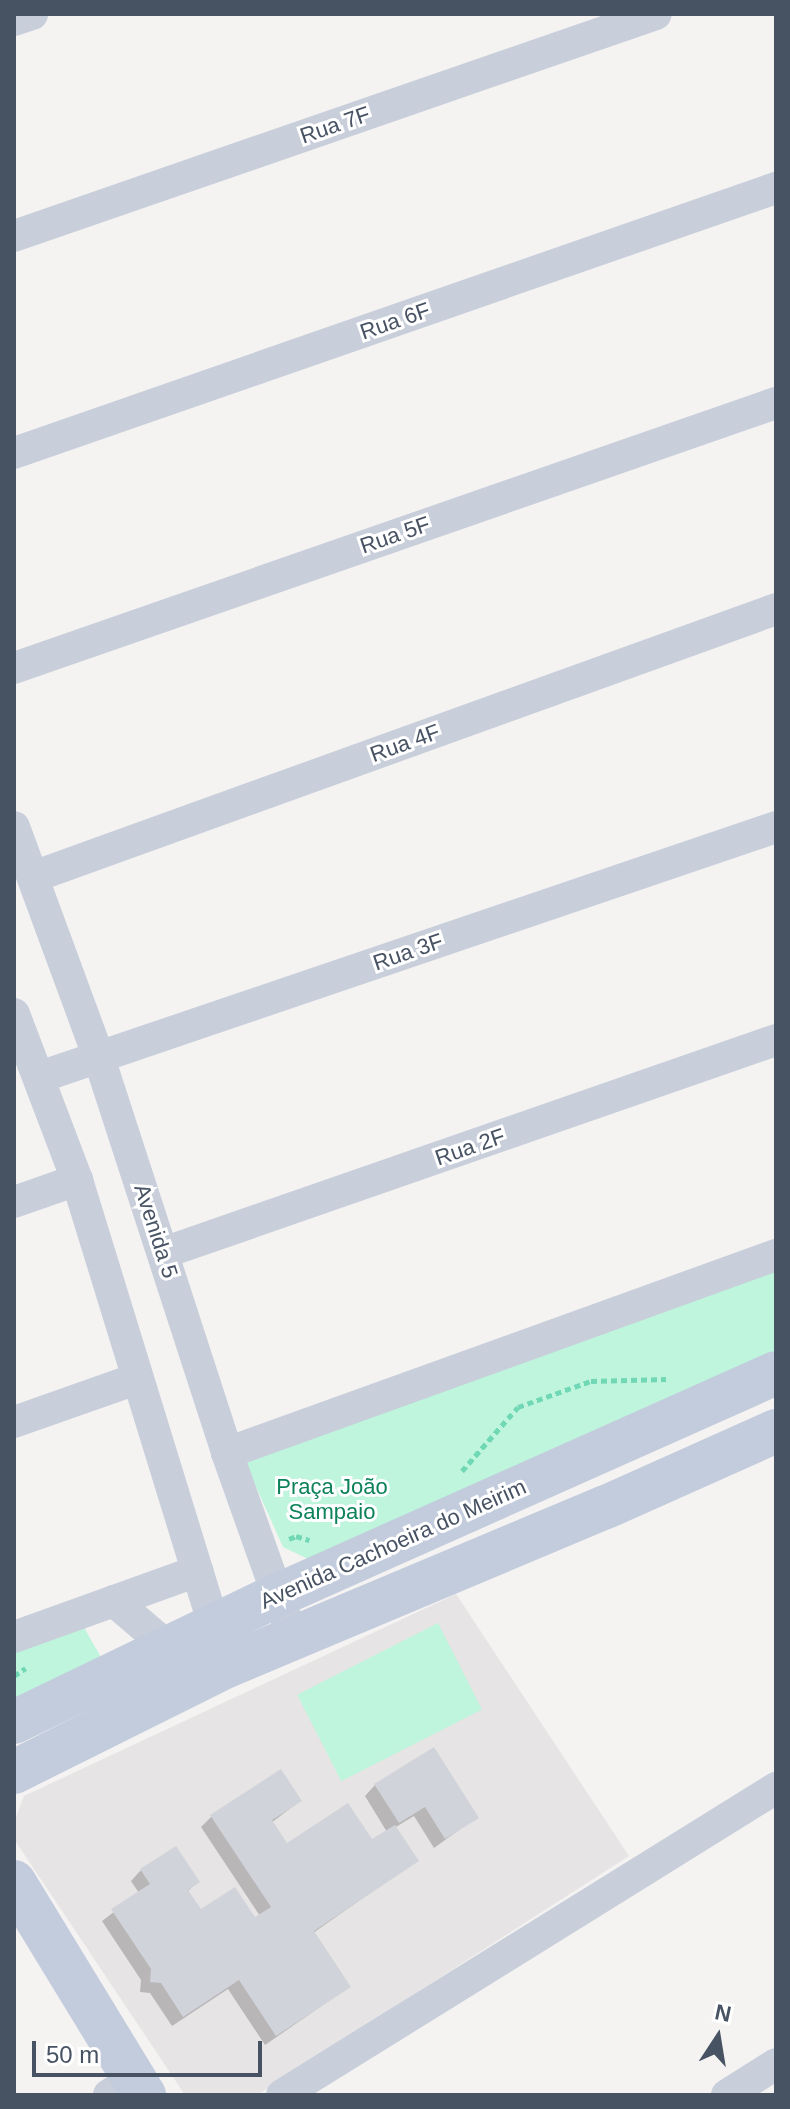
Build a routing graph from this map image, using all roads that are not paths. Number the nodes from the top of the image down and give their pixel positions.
1 (32, 14) edge
2 (656, 14) edge
3 (14, 20) edge
4 (776, 188) edge
5 (14, 236) edge
6 (776, 403) edge
7 (14, 453) edge
8 (776, 609) edge
9 (14, 668) edge
10 (14, 827) edge
11 (776, 827) edge
12 (33, 877) junction
13 (14, 1014) edge
14 (776, 1040) edge
15 (99, 1058) junction
16 (40, 1077) junction
17 (77, 1180) junction
18 (14, 1202) edge
19 (163, 1253) junction
20 (776, 1255) edge
21 (776, 1373) edge
22 (136, 1379) junction
23 (14, 1422) edge
24 (776, 1431) edge
25 (227, 1453) junction
26 (197, 1571) junction
27 (276, 1596) junction
28 (114, 1601) junction
29 (14, 1637) edge
30 (295, 1637) junction
31 (220, 1646) junction
32 (169, 1648) junction
33 (14, 1722) edge
34 (14, 1772) edge
35 (776, 1788) edge
36 (14, 1882) edge
37 (776, 2064) edge
38 (129, 2090) edge
39 (282, 2095) edge
40 (727, 2095) edge

1 - 3 street
2 - 5 street, Rua 7F
4 - 7 street, Rua 6F
6 - 9 street, Rua 5F
8 - 12 street, Rua 4F
10 - 12 street, Avenida 5
11 - 15 street, Rua 3F
12 - 15 street, Avenida 5
13 - 16 street
14 - 19 street, Rua 2F
15 - 16 street, Rua 3F
15 - 19 street, Avenida 5
16 - 17 street
17 - 18 street
17 - 22 street
19 - 25 street, Avenida 5
20 - 25 street
21 - 27 street, Avenida Cachoeira do Meirim
22 - 23 street
22 - 26 street
24 - 30 street, Avenida Cachoeira do Meirim
25 - 27 street, Avenida 5
26 - 28 street
26 - 31 street
27 - 30 street, Avenida 5
27 - 31 street, Avenida Cachoeira do Meirim
28 - 29 street
28 - 32 street
30 - 31 street, Avenida Cachoeira do Meirim
31 - 32 street, Avenida Cachoeira do Meirim
31 - 34 street, Avenida Cachoeira do Meirim
32 - 33 street, Avenida Cachoeira do Meirim
35 - 39 street
36 - 38 street
37 - 40 street

